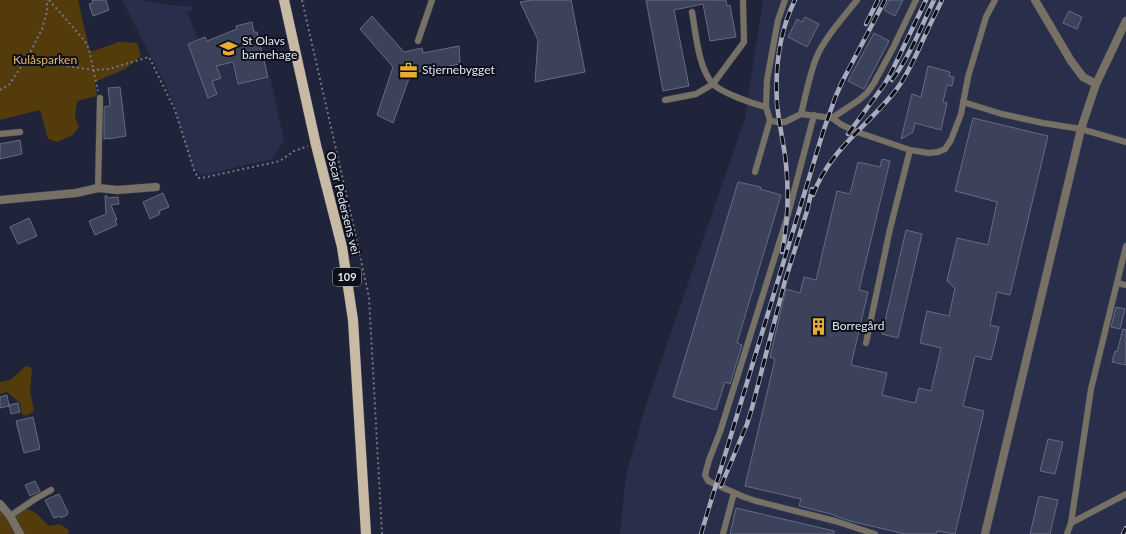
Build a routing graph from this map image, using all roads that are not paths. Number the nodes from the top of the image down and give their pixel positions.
1 (284, 0) edge
2 (432, 0) edge
3 (743, 0) edge
4 (785, 0) edge
5 (857, 0) edge
6 (916, 0) edge
7 (995, 0) edge
8 (1035, 0) edge
9 (692, 12) dead end
10 (1126, 20) edge
11 (418, 41) dead end
12 (713, 84) junction
13 (1096, 84) junction
14 (100, 98) road end
15 (665, 100) dead end
16 (963, 102) junction
17 (766, 107) junction
18 (801, 114) junction
19 (814, 115) junction
20 (832, 118) junction
21 (770, 120) junction
22 (1081, 129) junction
23 (20, 132) dead end
24 (0, 134) edge
25 (1126, 142) edge
26 (910, 150) junction
27 (755, 172) dead end
28 (156, 187) dead end
29 (98, 188) junction
30 (0, 200) edge
31 (1126, 246) edge
32 (1117, 283) junction
33 (1126, 285) edge
34 (866, 343) dead end
35 (51, 490) dead end
36 (734, 493) junction
37 (1126, 494) edge
38 (0, 504) edge
39 (10, 516) junction
40 (1071, 523) junction
41 (20, 534) edge
42 (366, 534) edge
43 (722, 534) edge
44 (875, 534) edge
45 (985, 534) edge
46 (1067, 534) edge

1 - 42 main road, Oscar Pedersens vei / 109
2 - 11 lane
3 - 12 lane
4 - 17 lane
5 - 18 lane
6 - 20 lane
7 - 16 lane
8 - 13 street
9 - 12 lane
10 - 13 street
12 - 15 lane
12 - 17 lane
13 - 22 street
14 - 29 lane
16 - 22 lane
16 - 26 lane
17 - 21 lane
18 - 19 lane
18 - 21 lane
19 - 20 lane
19 - 36 lane
20 - 26 lane
21 - 27 lane
22 - 25 lane
22 - 45 street
23 - 24 lane
26 - 34 lane
28 - 29 street
29 - 30 street
31 - 32 lane
32 - 33 lane
32 - 40 lane
35 - 39 lane
36 - 43 lane
36 - 44 lane
37 - 40 lane
38 - 39 street
39 - 41 street
40 - 46 lane

